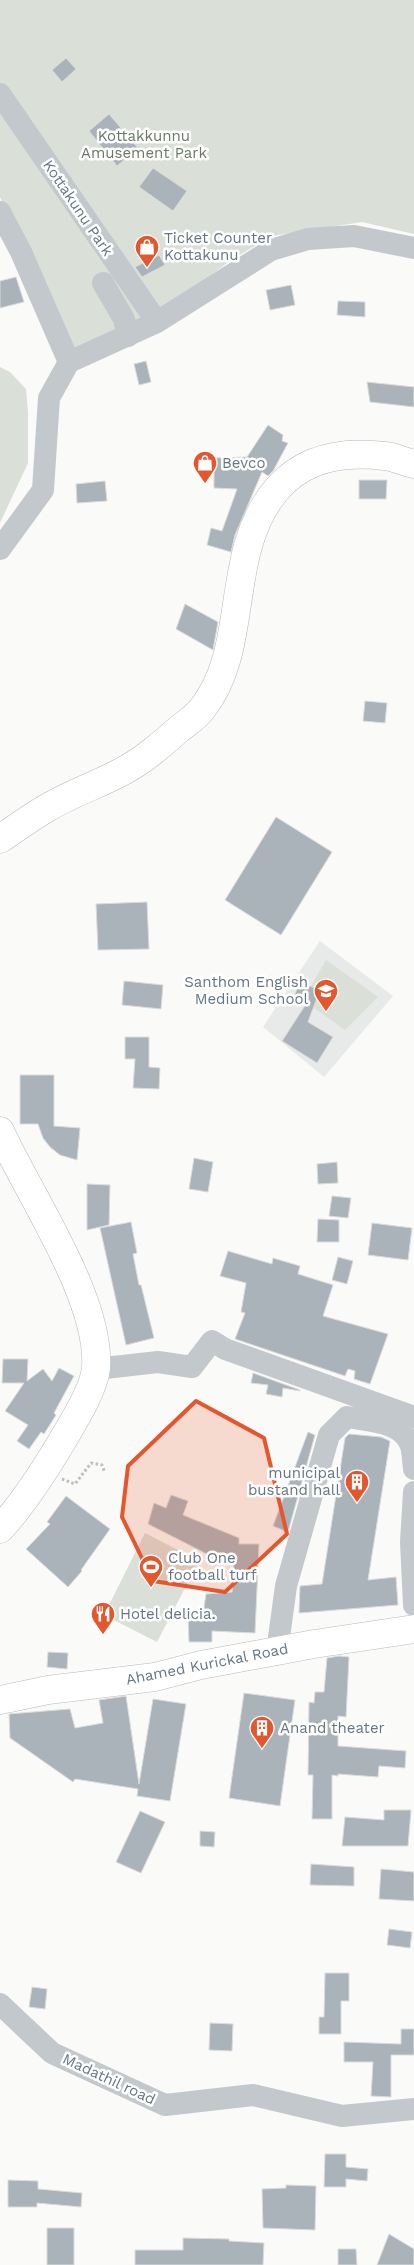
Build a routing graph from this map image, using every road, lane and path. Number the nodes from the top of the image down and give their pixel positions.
1 (0, 94) edge
2 (0, 212) edge
3 (414, 248) edge
4 (103, 283) dead end
5 (157, 322) junction
6 (128, 336) junction
7 (70, 362) junction
8 (414, 464) edge
9 (0, 549) edge
10 (0, 839) edge
11 (2, 1141) edge
12 (96, 1369) junction
13 (414, 1417) edge
14 (414, 1469) edge
15 (105, 1473) dead end
16 (41, 1476) junction
17 (414, 1492) edge
18 (0, 1529) edge
19 (414, 1605) edge
20 (414, 1629) edge
21 (277, 1652) junction
22 (0, 1700) edge
23 (0, 2004) edge
24 (414, 2109) edge

1 - 5 street, Kottakunu Park
2 - 7 street
3 - 5 street
4 - 6 street
5 - 6 street
6 - 7 street
7 - 9 street
8 - 10 main road
11 - 12 main road
12 - 13 street
12 - 16 main road
14 - 21 street
15 - 16 path
16 - 18 main road
17 - 19 street
20 - 21 main road, Ahamed Kurickal Road
21 - 22 main road, Ahamed Kurickal Road
23 - 24 street, Madathil road

